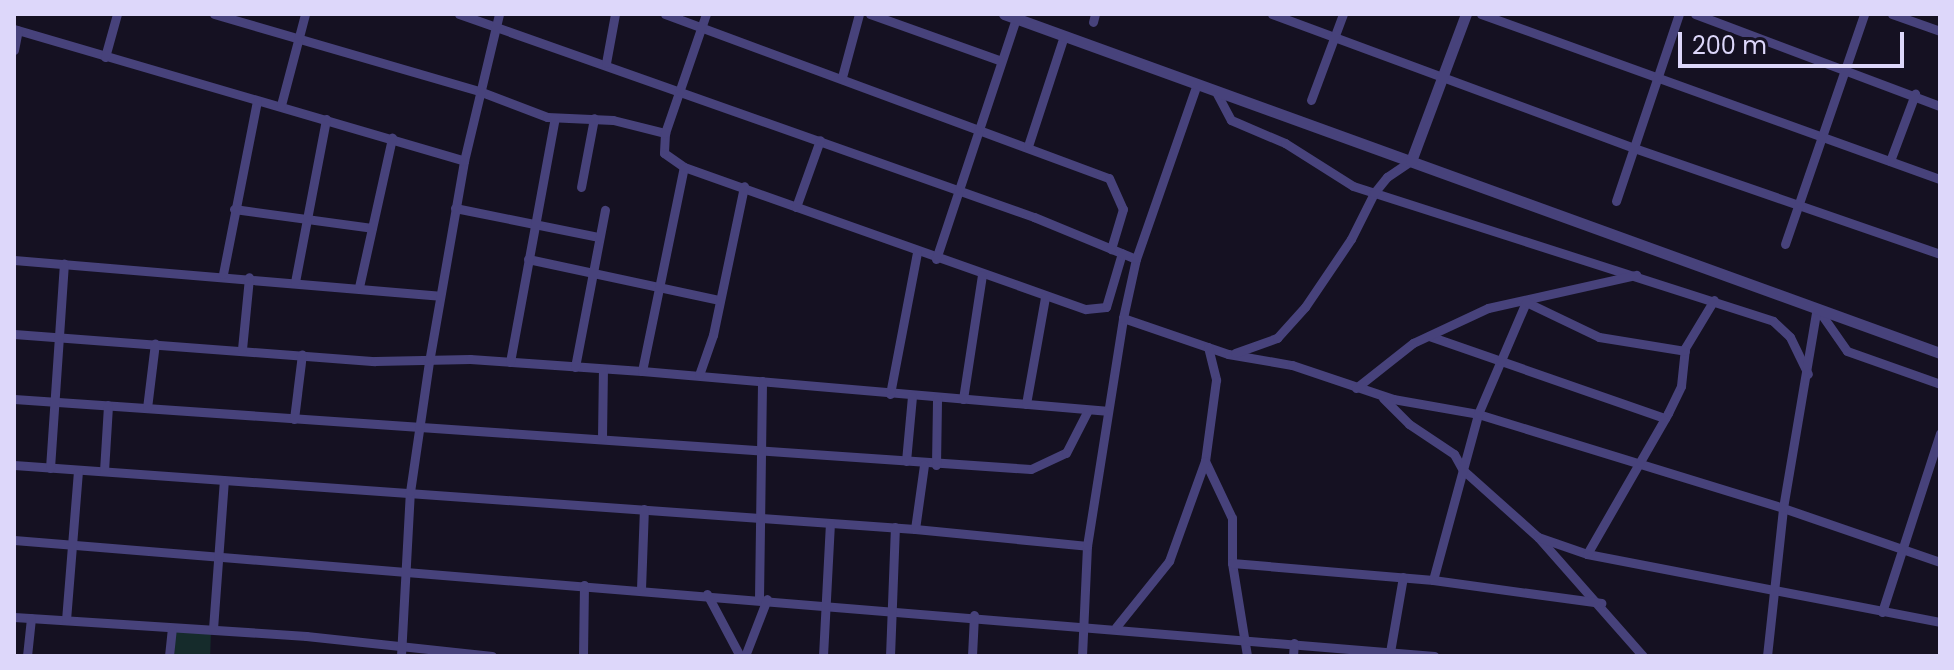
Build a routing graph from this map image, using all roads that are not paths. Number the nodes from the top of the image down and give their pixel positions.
1 (117, 14) edge
2 (214, 14) edge
3 (305, 14) edge
4 (459, 14) edge
5 (615, 14) edge
6 (665, 14) edge
7 (706, 14) edge
8 (859, 14) edge
9 (870, 14) edge
10 (1272, 14) edge
11 (1343, 14) edge
12 (1466, 14) edge
13 (1481, 14) edge
14 (1679, 14) edge
15 (1695, 14) edge
16 (1864, 14) edge
17 (1892, 14) edge
18 (1010, 16) edge
19 (498, 19) edge
20 (702, 27) junction
21 (16, 29) edge
22 (1940, 31) edge
23 (1064, 36) junction
24 (1334, 36) junction
25 (298, 39) junction
26 (14, 50) edge
27 (105, 57) junction
28 (1001, 61) junction
29 (606, 63) junction
30 (1845, 67) junction
31 (1443, 75) junction
32 (842, 77) junction
33 (1658, 78) junction
34 (1197, 84) junction
35 (680, 90) junction
36 (1215, 90) junction
37 (479, 91) junction
38 (1915, 94) junction
39 (1311, 100) dead end
40 (257, 101) junction
41 (281, 105) junction
42 (1940, 106) edge
43 (555, 118) junction
44 (594, 118) junction
45 (326, 119) junction
46 (981, 127) junction
47 (665, 133) junction
48 (1821, 136) junction
49 (392, 138) junction
50 (820, 140) junction
51 (1028, 146) junction
52 (1634, 148) junction
53 (464, 161) junction
54 (1411, 161) junction
55 (1890, 161) junction
56 (684, 167) junction
57 (1940, 179) edge
58 (744, 186) junction
59 (581, 187) dead end
60 (961, 191) junction
61 (1374, 193) junction
62 (1616, 201) dead end
63 (1798, 205) junction
64 (796, 207) junction
65 (455, 208) junction
66 (234, 209) junction
67 (605, 210) dead end
68 (307, 219) junction
69 (532, 222) junction
70 (372, 228) junction
71 (599, 237) junction
72 (1785, 244) dead end
73 (1111, 249) junction
74 (917, 253) junction
75 (1122, 253) junction
76 (1940, 254) edge
77 (528, 259) junction
78 (936, 259) junction
79 (1136, 259) junction
80 (14, 260) edge
81 (64, 263) junction
82 (592, 273) junction
83 (223, 274) junction
84 (1638, 274) junction
85 (982, 275) junction
86 (249, 277) junction
87 (295, 282) junction
88 (658, 286) junction
89 (359, 287) junction
90 (439, 296) junction
91 (1045, 297) junction
92 (720, 300) junction
93 (1714, 300) junction
94 (1526, 302) junction
95 (1817, 308) junction
96 (1123, 318) junction
97 (14, 334) edge
98 (1429, 336) junction
99 (61, 337) junction
100 (155, 343) junction
101 (1208, 347) junction
102 (242, 349) junction
103 (1685, 351) junction
104 (1940, 353) edge
105 (302, 354) junction
106 (1228, 354) junction
107 (1500, 361) junction
108 (429, 362) junction
109 (510, 362) junction
110 (575, 367) junction
111 (603, 369) junction
112 (642, 371) junction
113 (1808, 374) junction
114 (699, 375) junction
115 (762, 381) junction
116 (1940, 384) edge
117 (1356, 388) junction
118 (890, 394) junction
119 (1380, 395) junction
120 (912, 396) junction
121 (937, 398) junction
122 (14, 399) edge
123 (963, 399) junction
124 (56, 402) junction
125 (1026, 404) junction
126 (108, 405) junction
127 (147, 408) junction
128 (1088, 410) junction
129 (1106, 411) junction
130 (1478, 414) junction
131 (1665, 418) junction
132 (294, 419) junction
133 (421, 426) junction
134 (1940, 433) edge
135 (602, 438) junction
136 (762, 448) junction
137 (906, 461) junction
138 (1205, 461) junction
139 (14, 465) edge
140 (924, 465) junction
141 (936, 465) junction
142 (1634, 465) junction
143 (50, 468) junction
144 (1463, 470) junction
145 (78, 471) junction
146 (104, 471) junction
147 (224, 480) junction
148 (410, 492) junction
149 (1783, 508) junction
150 (644, 509) junction
151 (763, 518) junction
152 (830, 523) junction
153 (895, 527) junction
154 (915, 529) junction
155 (1538, 537) junction
156 (14, 540) edge
157 (69, 546) junction
158 (1087, 546) junction
159 (1903, 550) junction
160 (1587, 554) junction
161 (215, 557) junction
162 (1940, 562) edge
163 (1232, 563) junction
164 (407, 572) junction
165 (1403, 577) junction
166 (1433, 580) junction
167 (584, 585) junction
168 (641, 589) junction
169 (1775, 589) junction
170 (707, 594) junction
171 (763, 598) junction
172 (826, 603) junction
173 (1601, 603) junction
174 (892, 608) junction
175 (1882, 612) junction
176 (974, 615) junction
177 (14, 617) edge
178 (31, 618) junction
179 (66, 620) junction
180 (1940, 622) edge
181 (1081, 623) junction
182 (1116, 627) junction
183 (172, 629) junction
184 (213, 629) junction
185 (1244, 638) junction
186 (1294, 643) junction
187 (401, 650) edge
188 (1390, 652) junction
189 (1421, 655) edge
190 (27, 656) edge
191 (169, 656) edge
192 (492, 656) edge
193 (583, 656) edge
194 (743, 656) edge
195 (823, 656) edge
196 (890, 656) edge
197 (972, 656) edge
198 (1082, 656) edge
199 (1247, 656) edge
200 (1293, 656) edge
201 (1434, 656) edge
202 (1643, 656) edge
203 (1767, 656) edge

1 - 27 street
2 - 25 street
3 - 25 street
4 - 19 street
5 - 29 street
6 - 20 street
7 - 20 street
8 - 32 street
9 - 28 street
10 - 24 street
11 - 24 street
12 - 31 street
13 - 33 street
14 - 33 street
15 - 30 street
16 - 30 street
17 - 22 street
18 - 23 street
18 - 28 street
19 - 29 street
19 - 37 street
20 - 32 street
20 - 35 street
21 - 26 street
21 - 27 street
23 - 34 street
23 - 51 street
24 - 31 street
24 - 39 street
25 - 37 street
25 - 41 street
27 - 40 street
28 - 46 street
29 - 35 street
30 - 38 street
30 - 48 street
31 - 52 street
31 - 54 street
32 - 46 street
33 - 48 street
33 - 52 street
34 - 36 street
34 - 79 street
35 - 47 street
35 - 50 street
36 - 54 street
36 - 61 street
37 - 43 street
37 - 53 street
38 - 42 street
38 - 55 street
40 - 41 street
40 - 66 street
41 - 45 street
43 - 44 street
43 - 69 street
44 - 47 street
44 - 59 street
45 - 49 street
45 - 68 street
46 - 51 street
46 - 60 street
47 - 56 street
48 - 55 street
48 - 63 street
49 - 53 street
49 - 70 street
50 - 60 street
50 - 64 street
51 - 73 street
52 - 62 street
52 - 63 street
53 - 65 street
54 - 61 street
54 - 95 street
55 - 57 street
56 - 58 street
56 - 88 street
58 - 64 street
58 - 92 street
60 - 73 street
60 - 78 street
61 - 84 street
61 - 106 street
63 - 72 street
63 - 76 street
64 - 74 street
65 - 69 street
65 - 90 street
66 - 68 street
66 - 83 street
67 - 71 street
68 - 70 street
68 - 87 street
69 - 71 street
69 - 77 street
70 - 89 street
71 - 82 street
73 - 75 street
74 - 78 street
74 - 118 street
75 - 79 street
75 - 91 street
77 - 82 street
77 - 109 street
78 - 85 street
79 - 96 street
80 - 81 street
81 - 83 street
81 - 99 street
82 - 88 street
82 - 110 street
83 - 86 street
84 - 93 street
84 - 94 street
85 - 91 street
85 - 123 street
86 - 87 street
86 - 102 street
87 - 89 street
88 - 92 street
88 - 112 street
89 - 90 street
90 - 108 street
91 - 125 street
92 - 114 street
93 - 103 street
93 - 113 street
94 - 98 street
94 - 103 street
94 - 107 street
95 - 104 street
95 - 113 street
95 - 116 street
96 - 101 street
96 - 129 street
97 - 99 street
98 - 107 street
98 - 117 street
99 - 100 street
99 - 124 street
100 - 102 street
100 - 127 street
101 - 106 street
101 - 138 street
102 - 105 street
103 - 131 street
105 - 108 street
105 - 132 street
106 - 117 street
107 - 130 street
107 - 131 street
108 - 109 street
108 - 133 street
109 - 110 street
110 - 111 street
111 - 112 street
111 - 135 street
112 - 114 street
113 - 149 street
114 - 115 street
115 - 118 street
115 - 136 street
117 - 119 street
118 - 120 street
119 - 130 street
119 - 144 street
120 - 121 street
120 - 137 street
121 - 123 street
121 - 141 street
122 - 124 street
123 - 125 street
124 - 126 street
124 - 143 street
125 - 128 street
126 - 127 street
126 - 146 street
127 - 132 street
128 - 129 street
128 - 141 street
129 - 158 street
130 - 142 street
130 - 144 street
131 - 142 street
132 - 133 street
133 - 135 street
133 - 148 street
134 - 159 street
135 - 136 street
136 - 137 street
136 - 151 street
137 - 140 street
138 - 163 street
138 - 182 street
139 - 143 street
140 - 141 street
140 - 154 street
142 - 149 street
142 - 160 street
143 - 145 street
144 - 155 street
144 - 166 street
145 - 146 street
145 - 157 street
146 - 147 street
147 - 148 street
147 - 161 street
148 - 150 street
148 - 164 street
149 - 159 street
149 - 169 street
150 - 151 street
150 - 168 street
151 - 152 street
151 - 171 street
152 - 153 street
152 - 172 street
153 - 154 street
153 - 174 street
154 - 158 street
155 - 160 street
155 - 173 street
156 - 157 street
157 - 161 street
157 - 179 street
158 - 181 street
159 - 162 street
159 - 175 street
160 - 169 street
161 - 164 street
161 - 184 street
163 - 165 street
163 - 185 street
164 - 167 street
164 - 187 street
165 - 166 street
165 - 188 street
166 - 173 street
167 - 168 street
167 - 193 street
168 - 170 street
169 - 175 street
169 - 203 street
170 - 171 street
170 - 194 street
171 - 172 street
171 - 194 street
172 - 174 street
172 - 195 street
173 - 202 street
174 - 176 street
174 - 196 street
175 - 180 street
176 - 181 street
176 - 197 street
177 - 178 street
178 - 179 street
178 - 190 street
179 - 183 street
181 - 182 street
181 - 198 street
182 - 185 street
183 - 184 street
183 - 191 street
184 - 187 street
185 - 186 street
185 - 199 street
186 - 188 street
186 - 200 street
187 - 192 street
188 - 189 street
189 - 201 street

